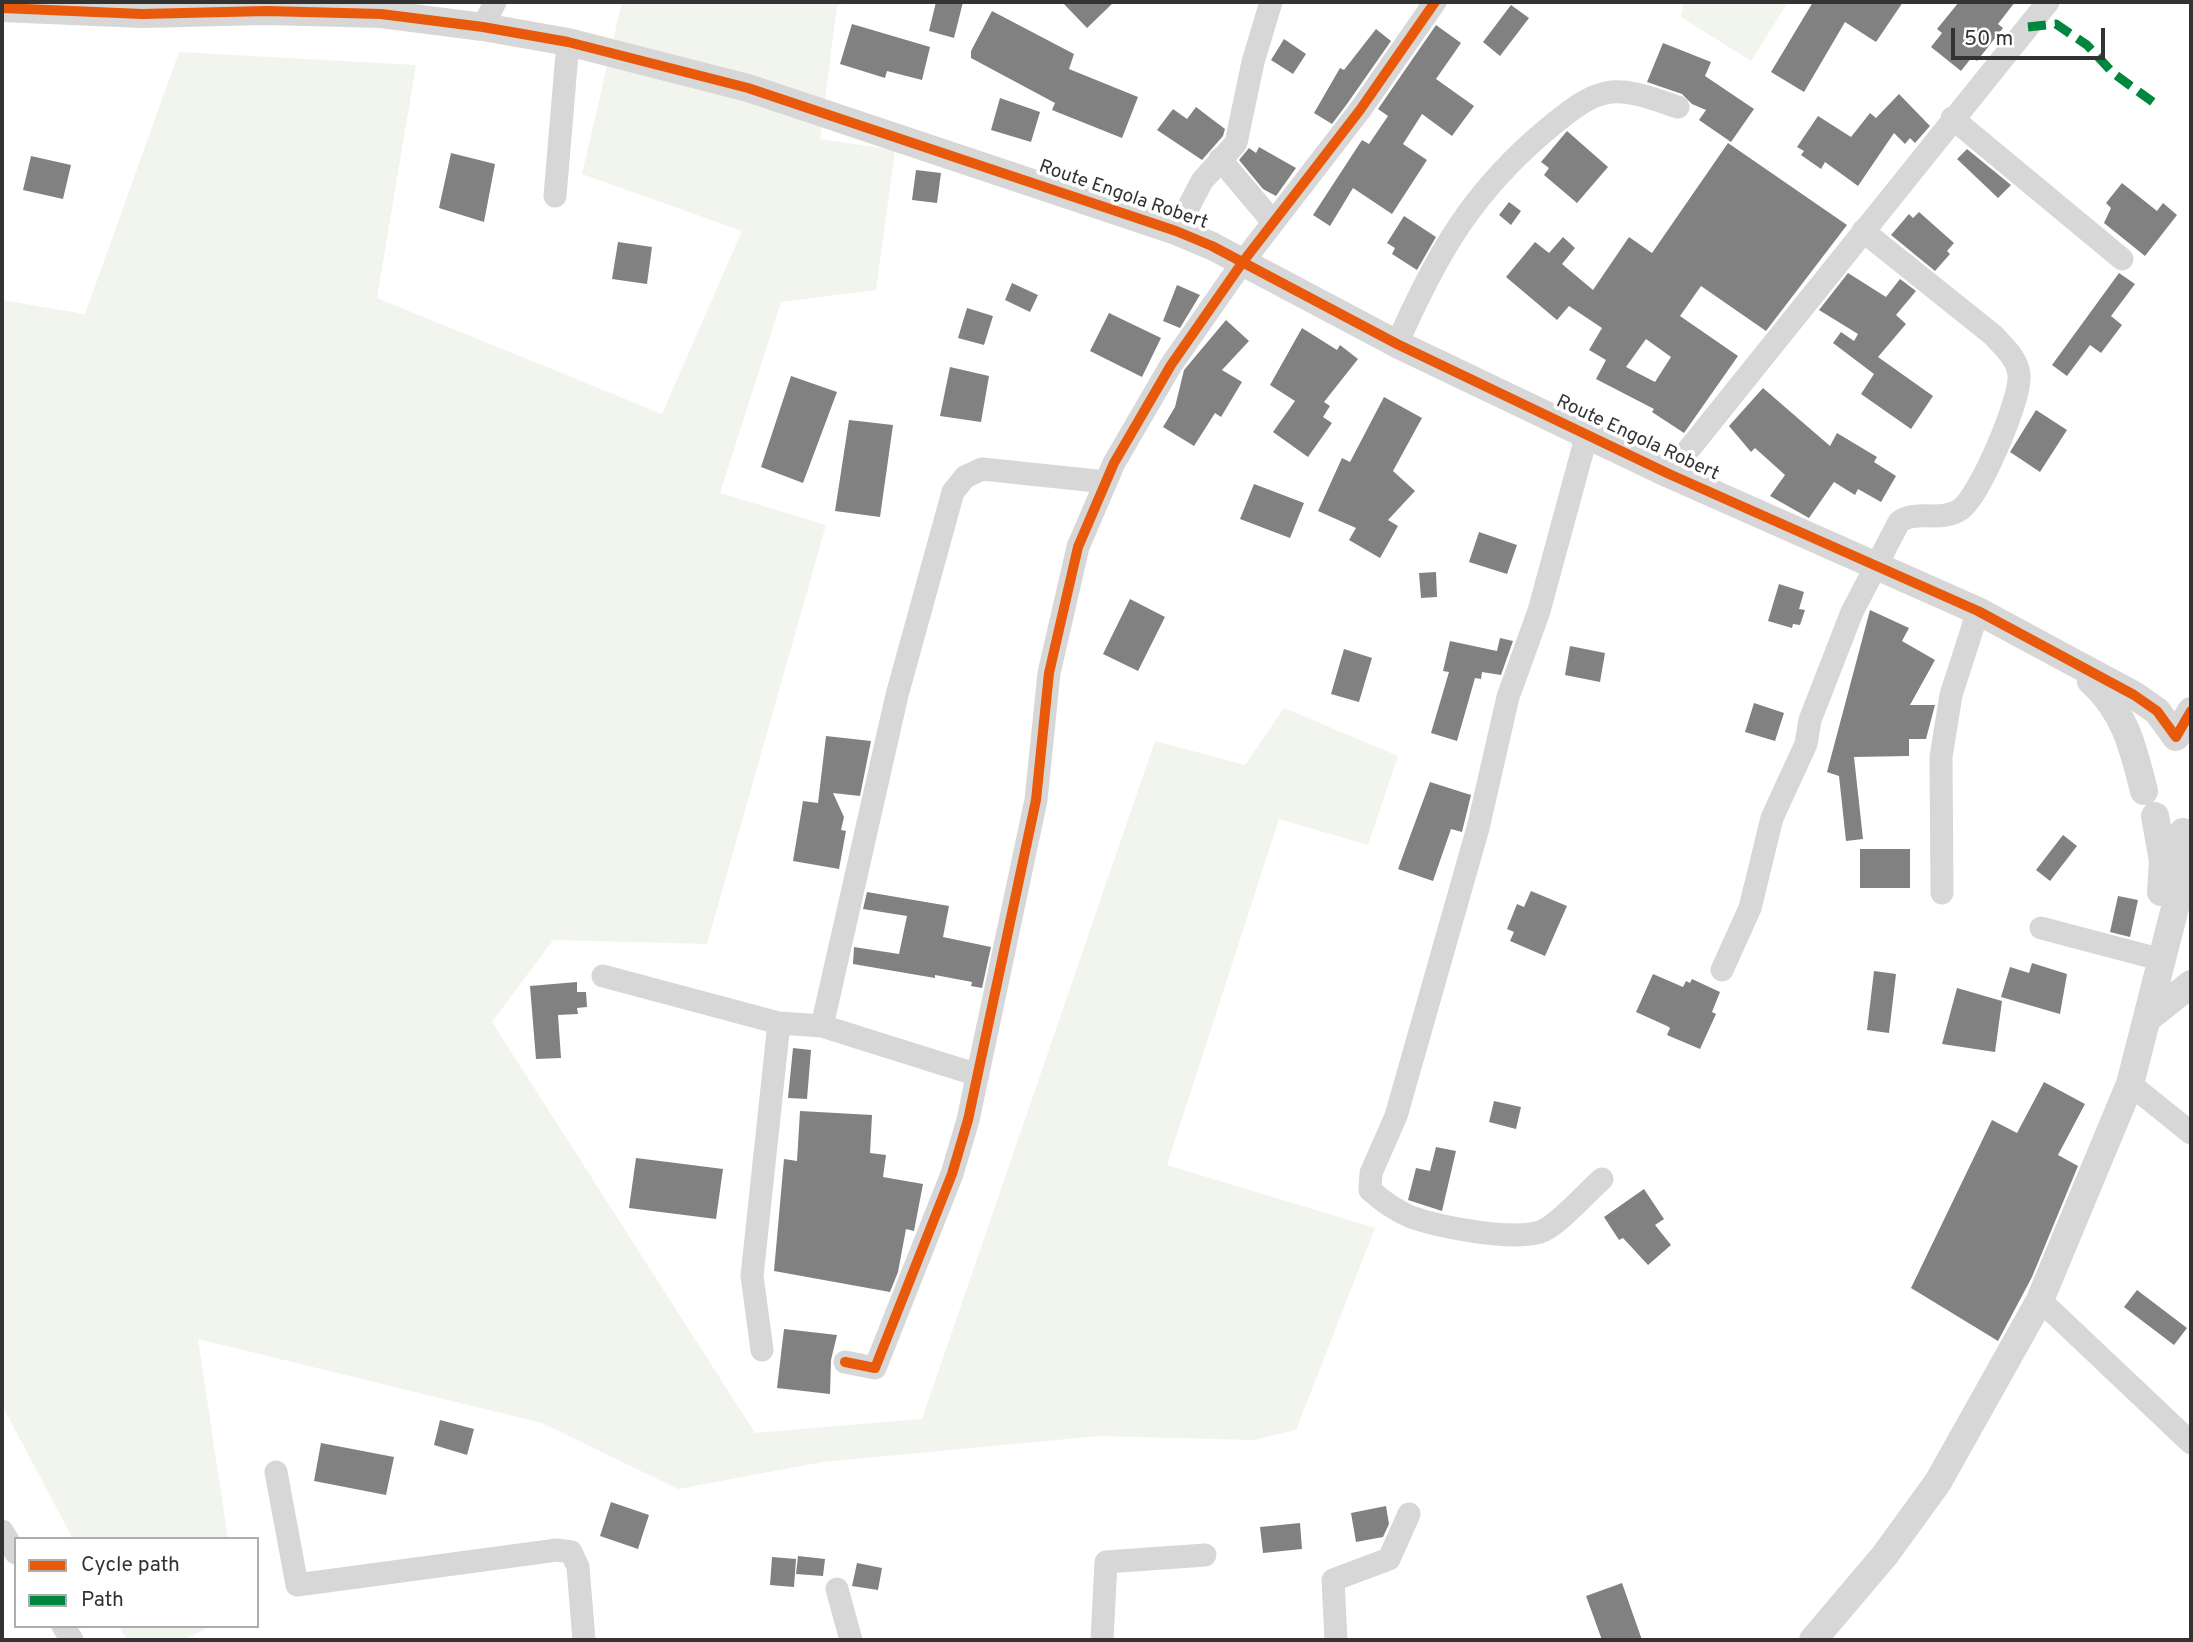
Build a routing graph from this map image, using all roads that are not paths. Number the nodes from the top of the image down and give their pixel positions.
1 (1271, 2) edge
2 (1435, 2) edge
3 (32, 6) edge
4 (2037, 6) edge
5 (226, 7) edge
6 (2, 8) edge
7 (489, 14) edge
8 (568, 43) junction
9 (1678, 107) dead end
10 (1952, 118) junction
11 (1220, 159) junction
12 (555, 196) dead end
13 (1273, 222) junction
14 (1863, 230) junction
15 (1176, 231) junction
16 (2122, 259) dead end
17 (1242, 263) junction
18 (1397, 344) junction
19 (1587, 435) junction
20 (1669, 474) junction
21 (1106, 482) junction
22 (1877, 565) junction
23 (1978, 611) junction
24 (2068, 660) junction
25 (2191, 711) edge
26 (2184, 736) edge
27 (2144, 791) junction
28 (2155, 816) junction
29 (2187, 832) edge
30 (1942, 893) dead end
31 (2041, 928) dead end
32 (2155, 958) junction
33 (1722, 970) dead end
34 (603, 976) dead end
35 (2191, 984) edge
36 (2151, 1007) junction
37 (779, 1023) junction
38 (822, 1026) junction
39 (978, 1075) junction
40 (2130, 1084) junction
41 (2191, 1133) edge
42 (1602, 1179) dead end
43 (2040, 1300) junction
44 (762, 1350) dead end
45 (845, 1362) dead end
46 (2191, 1443) edge
47 (276, 1472) dead end
48 (1409, 1514) dead end
49 (2, 1531) edge
50 (14, 1550) edge
51 (1205, 1555) dead end
52 (837, 1589) dead end
53 (584, 1640) edge
54 (851, 1640) edge
55 (1102, 1640) edge
56 (1336, 1640) edge
57 (1812, 1640) edge

1 - 11 street
2 - 13 street
3 - 5 street, Route Engola Robert
3 - 6 street, Route Engola Robert
4 - 10 street
5 - 7 street, Route Engola Robert
7 - 8 street, Route Engola Robert
8 - 12 street
8 - 15 street, Route Engola Robert
9 - 18 street
10 - 14 street
10 - 16 street
11 - 13 street
11 - 15 street
13 - 17 street
14 - 20 street
14 - 22 street
15 - 17 street, Route Engola Robert
17 - 18 street, Route Engola Robert
17 - 21 street
18 - 19 street, Route Engola Robert
19 - 20 street, Route Engola Robert
19 - 42 street
20 - 22 street, Route Engola Robert
21 - 38 street
21 - 39 street
22 - 23 street, Route Engola Robert
22 - 33 street
23 - 24 street, Route Engola Robert
23 - 30 street
24 - 26 street, Route Engola Robert
24 - 27 street, Route Engola Robert
25 - 26 street
26 - 27 street
27 - 28 street, Route Engola Robert
28 - 29 street
28 - 32 street, Route Engola Robert
29 - 36 street
31 - 32 street
32 - 36 street, Route Engola Robert
34 - 37 street
35 - 36 street
36 - 40 street
37 - 38 street
37 - 44 street
38 - 39 street
39 - 45 street
40 - 41 street
40 - 43 street
43 - 46 street
43 - 57 street
47 - 53 street
48 - 56 street
49 - 50 street
51 - 55 street
52 - 54 street

